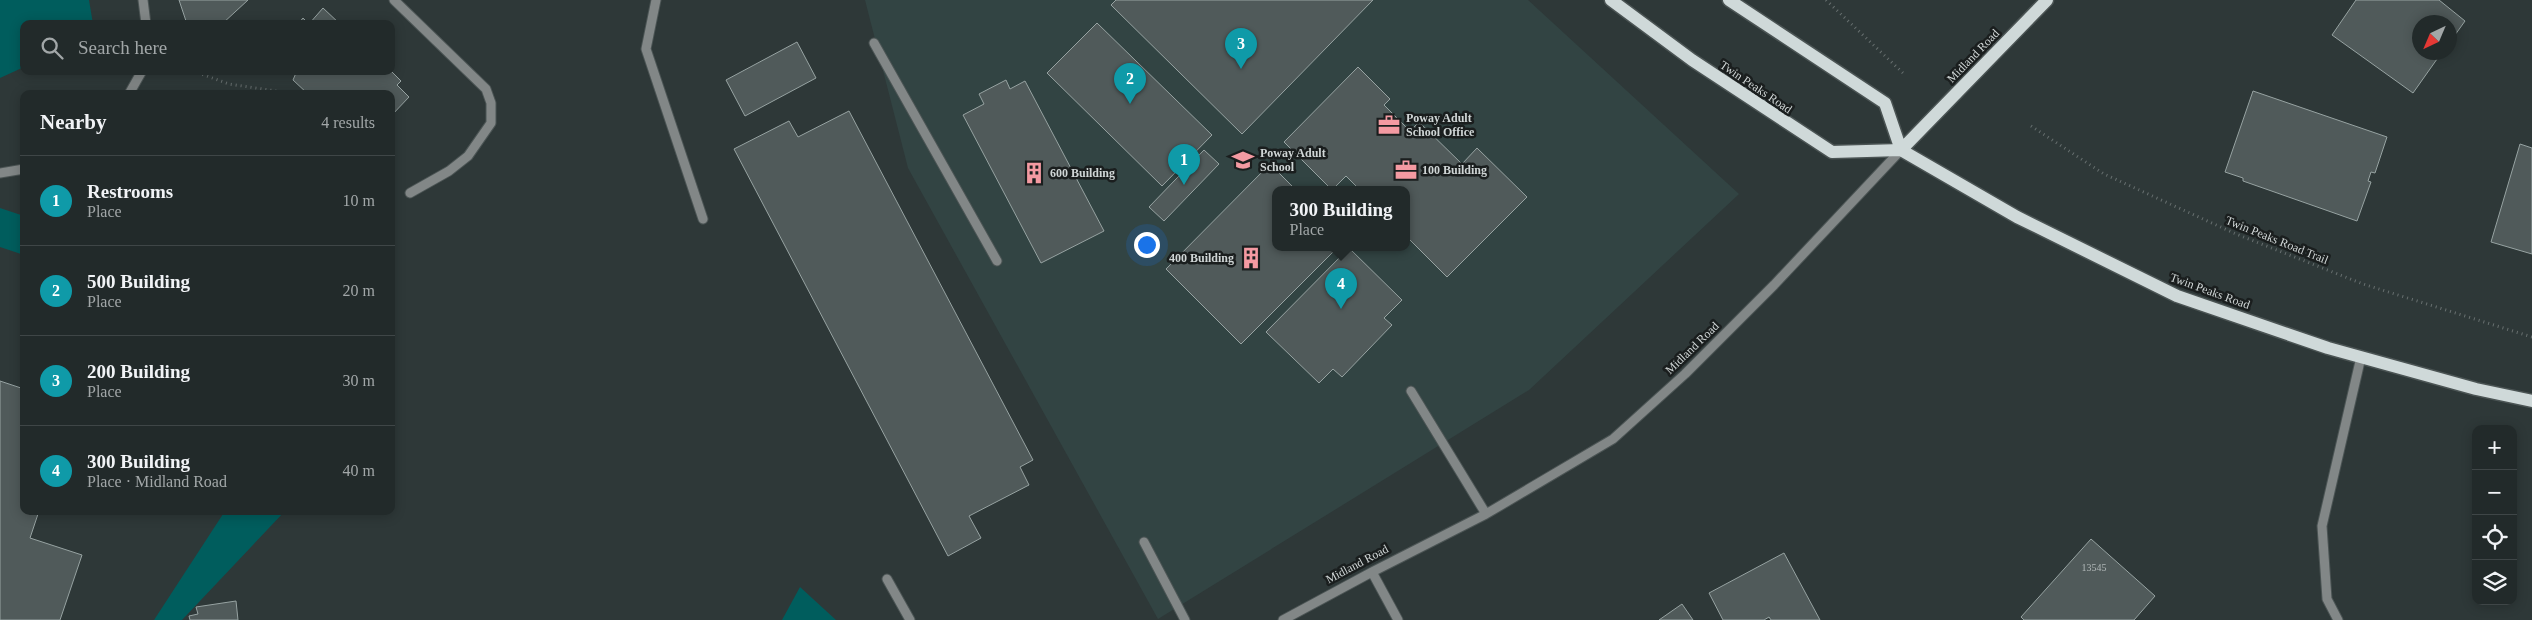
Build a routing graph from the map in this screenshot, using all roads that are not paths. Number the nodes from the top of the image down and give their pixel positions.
1 (143, 0) edge
2 (394, 0) edge
3 (656, 0) edge
4 (1611, 0) edge
5 (1729, 0) edge
6 (2047, 0) edge
7 (146, 20) edge
8 (874, 44) dead end
9 (140, 75) edge
10 (131, 90) edge
11 (1901, 150) junction
12 (20, 170) edge
13 (0, 173) edge
14 (410, 194) dead end
15 (703, 219) dead end
16 (997, 261) dead end
17 (2360, 357) junction
18 (1411, 391) dead end
19 (2532, 401) edge
20 (1486, 514) junction
21 (1144, 542) dead end
22 (1372, 572) junction
23 (888, 579) dead end
24 (910, 620) edge
25 (1185, 620) edge
26 (1283, 620) edge
27 (1398, 620) edge
28 (2338, 620) edge

1 - 7 street
2 - 14 street
3 - 15 street
4 - 11 main road, Twin Peaks Road
5 - 11 main road
6 - 11 main road, Midland Road
8 - 16 street
9 - 10 street
11 - 17 main road, Twin Peaks Road
11 - 20 street, Midland Road
12 - 13 street
17 - 19 main road, Twin Peaks Road
17 - 28 street
18 - 20 street
20 - 22 street, Midland Road
21 - 25 street
22 - 26 street, Midland Road
22 - 27 street
23 - 24 street

